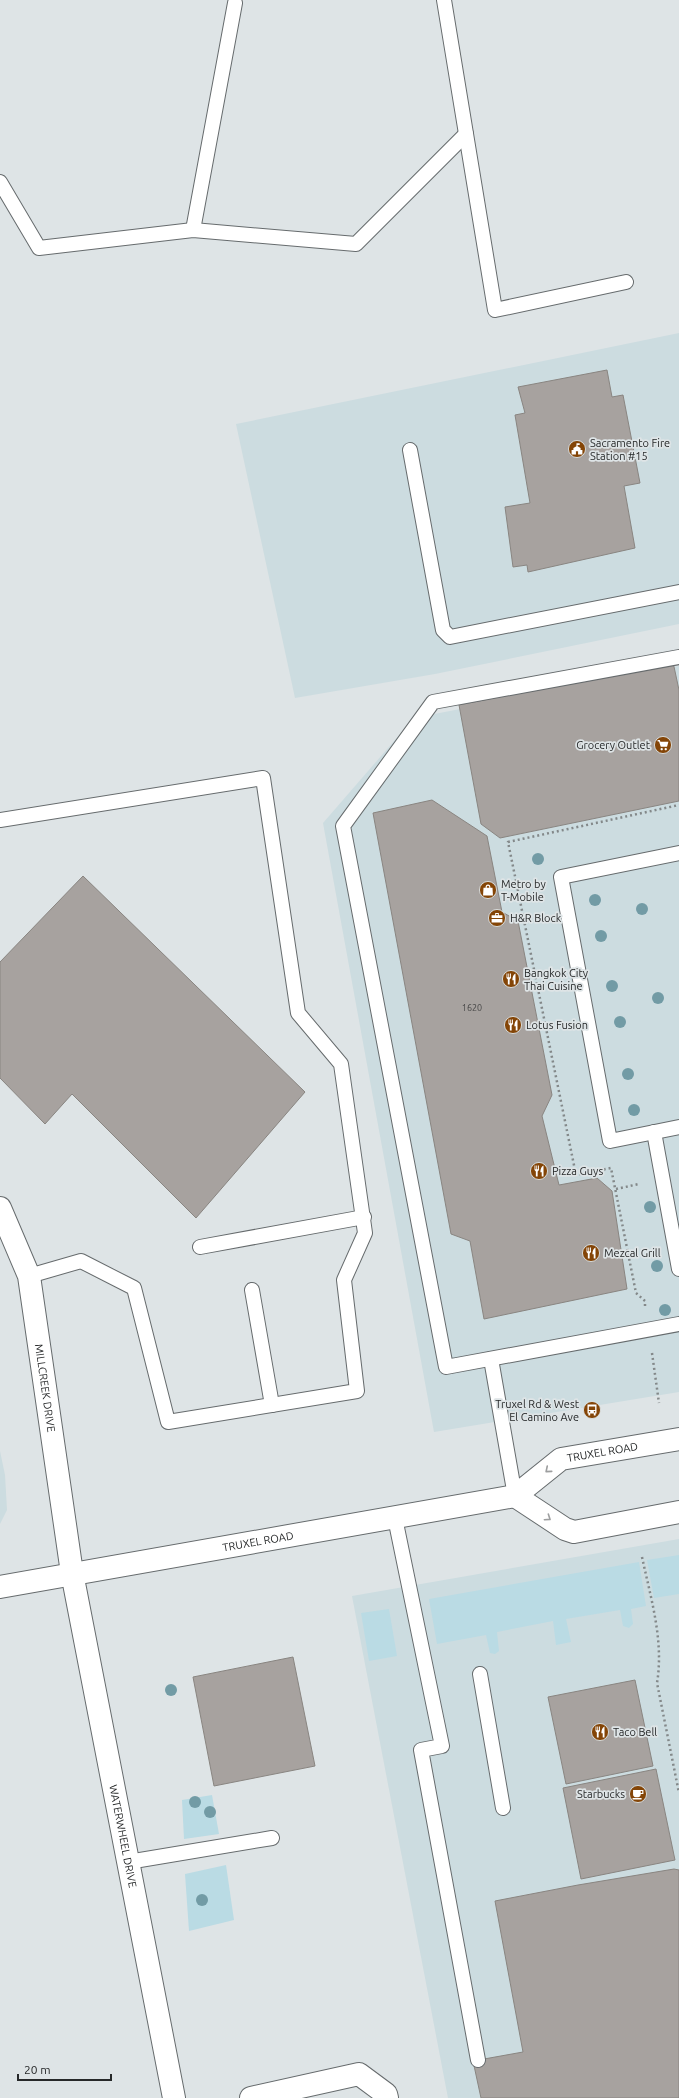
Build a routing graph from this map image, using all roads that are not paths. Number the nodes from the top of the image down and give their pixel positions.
1 (444, 0) edge
2 (235, 3) dead end
3 (466, 134) junction
4 (0, 182) edge
5 (193, 230) junction
6 (626, 282) dead end
7 (410, 450) dead end
8 (679, 592) edge
9 (679, 657) edge
10 (0, 820) edge
11 (679, 853) edge
12 (679, 1127) edge
13 (654, 1132) junction
14 (0, 1208) edge
15 (364, 1217) junction
16 (200, 1247) dead end
17 (679, 1269) edge
18 (29, 1276) junction
19 (252, 1290) dead end
20 (679, 1324) edge
21 (491, 1358) junction
22 (272, 1405) junction
23 (679, 1439) edge
24 (516, 1496) junction
25 (679, 1512) edge
26 (395, 1518) junction
27 (72, 1573) junction
28 (0, 1587) edge
29 (480, 1674) dead end
30 (503, 1808) dead end
31 (272, 1838) dead end
32 (128, 1862) junction
33 (478, 2060) dead end
34 (174, 2098) edge
35 (250, 2098) edge
36 (387, 2098) edge

1 - 3 lane
2 - 5 lane
3 - 5 lane
3 - 6 lane
4 - 5 lane
7 - 8 lane
9 - 21 lane
10 - 15 lane
11 - 13 lane
12 - 13 lane
13 - 17 lane
14 - 18 street, MILLCREEK DRIVE
15 - 16 lane
15 - 22 lane
18 - 22 lane
18 - 27 street, MILLCREEK DRIVE
19 - 22 lane
20 - 21 lane
21 - 24 lane
23 -> 24 street, TRUXEL ROAD
24 -> 25 street
24 - 26 street, TRUXEL ROAD
26 - 27 street, TRUXEL ROAD
26 - 33 lane
27 - 28 street, TRUXEL ROAD
27 - 32 street, WATERWHEEL DRIVE
29 - 30 lane
31 - 32 lane
32 - 34 street, WATERWHEEL DRIVE
35 - 36 street

